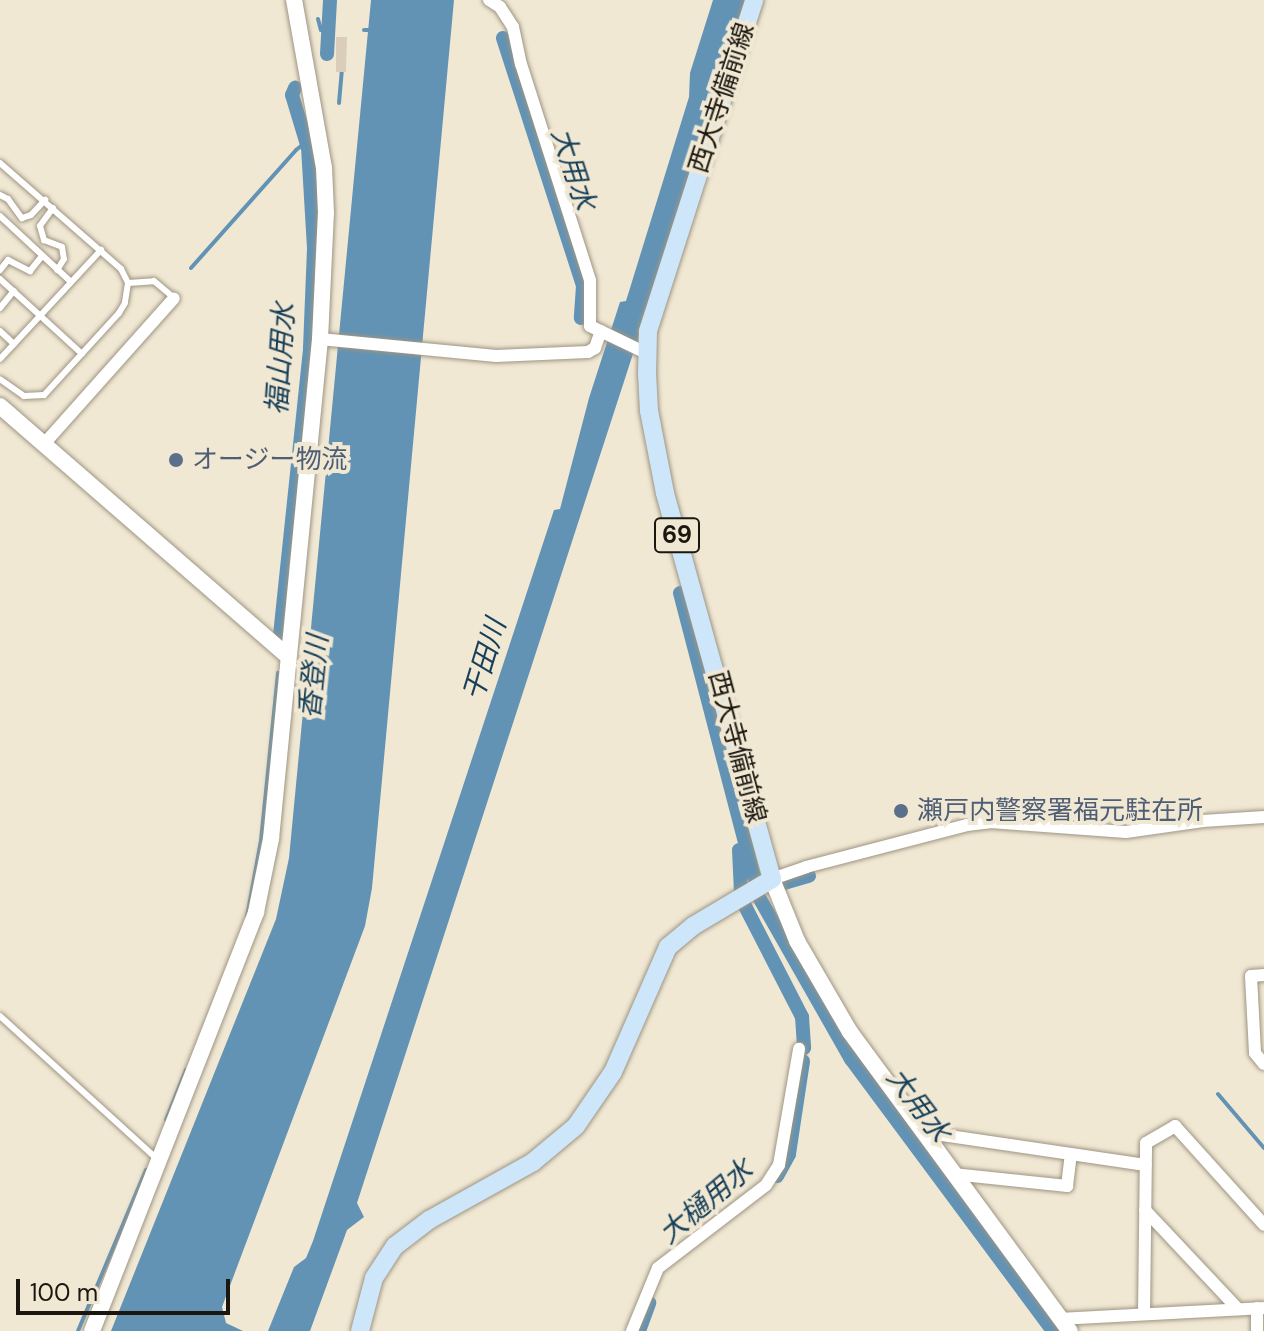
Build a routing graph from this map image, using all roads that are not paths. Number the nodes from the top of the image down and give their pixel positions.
1 (294, 0) edge
2 (489, 0) edge
3 (754, 0) edge
4 (1, 163) edge
5 (0, 195) edge
6 (45, 200) junction
7 (53, 208) junction
8 (0, 216) edge
9 (101, 250) junction
10 (42, 256) junction
11 (0, 270) edge
12 (57, 270) junction
13 (0, 279) edge
14 (71, 282) junction
15 (128, 283) junction
16 (14, 291) junction
17 (174, 298) joint
18 (0, 308) edge
19 (40, 316) junction
20 (0, 331) edge
21 (604, 333) junction
22 (325, 340) junction
23 (14, 344) junction
24 (642, 351) junction
25 (82, 354) junction
26 (1, 355) edge
27 (0, 379) edge
28 (0, 406) edge
29 (44, 444) junction
30 (288, 656) junction
31 (1264, 817) edge
32 (772, 879) junction
33 (1264, 975) edge
34 (0, 1016) edge
35 (799, 1049) dead end
36 (1259, 1053) edge
37 (1264, 1064) edge
38 (922, 1132) junction
39 (1071, 1154) junction
40 (159, 1161) junction
41 (1146, 1165) junction
42 (953, 1174) junction
43 (1145, 1210) junction
44 (1264, 1225) edge
45 (1260, 1308) edge
46 (1238, 1309) junction
47 (1144, 1314) junction
48 (1065, 1325) edge
49 (92, 1331) edge
50 (360, 1331) edge
51 (632, 1331) edge
52 (1257, 1331) edge

1 - 22 street
2 - 21 street
3 - 24 main road, 西大寺備前線 / 69
4 - 6 lane
5 - 6 lane
6 - 7 lane
7 - 9 lane
7 - 12 lane
8 - 10 lane
9 - 14 lane
9 - 15 lane
10 - 11 lane
10 - 12 lane
12 - 14 lane
13 - 16 lane
14 - 19 lane
15 - 17 lane
15 - 25 lane
16 - 18 lane
16 - 19 lane
17 - 29 street
19 - 23 lane
19 - 25 lane
20 - 23 lane
21 - 22 street
21 - 24 street
22 - 30 street
23 - 26 lane
24 - 32 main road, 西大寺備前線 / 69
25 - 27 lane
28 - 29 street
29 - 30 street
30 - 40 street
31 - 32 street
32 - 38 street
32 - 50 main road
33 - 36 street
34 - 40 lane
35 - 51 street
36 - 37 street
38 - 39 street
38 - 42 street
39 - 41 street
39 - 42 street
40 - 49 street
41 - 43 street
41 - 44 street
42 - 48 street
43 - 46 street
43 - 47 street
45 - 46 street
45 - 52 street
46 - 47 street
47 - 48 street

